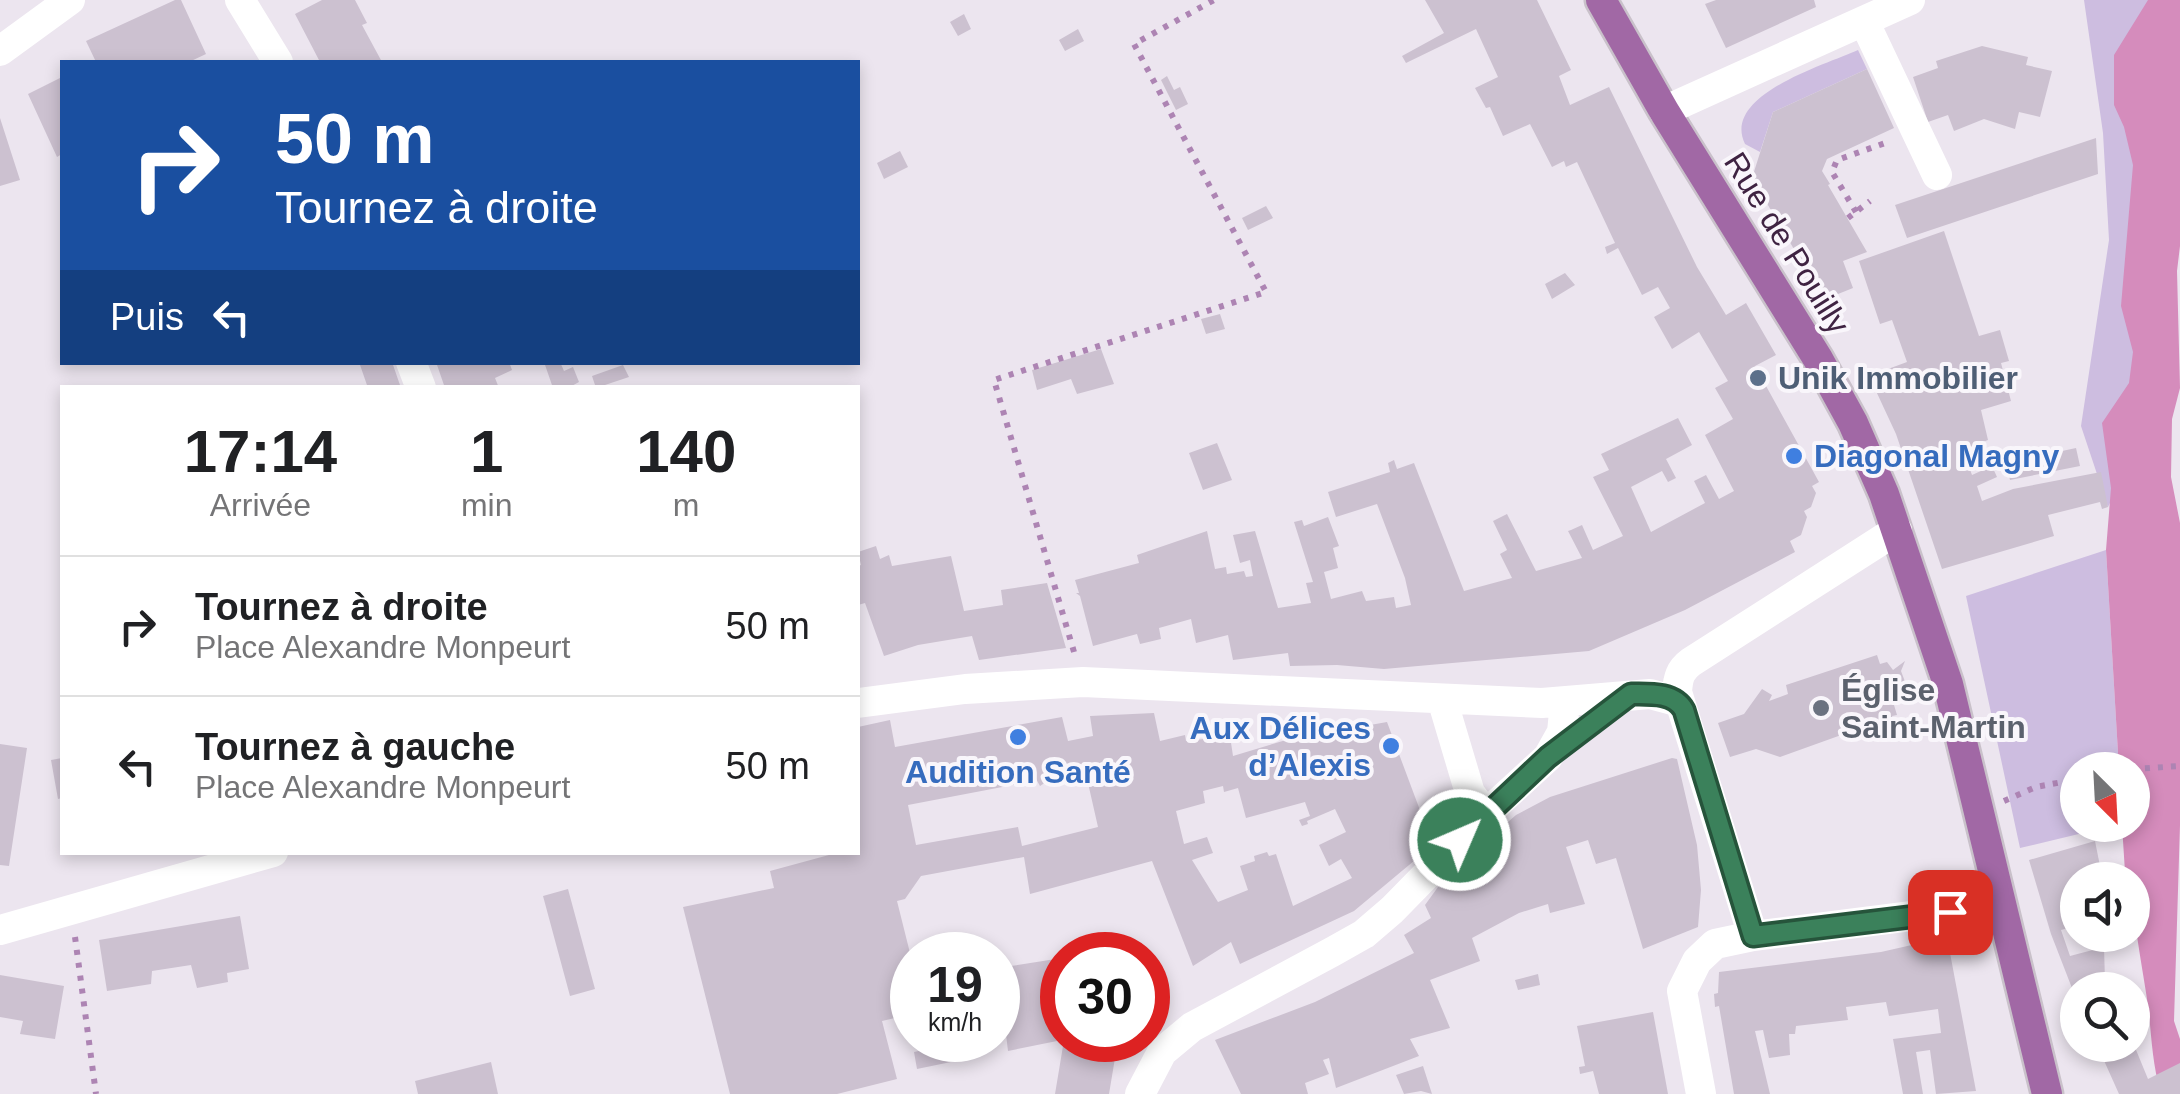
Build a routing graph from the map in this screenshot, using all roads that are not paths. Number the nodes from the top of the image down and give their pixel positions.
1 (70, 0) edge
2 (240, 0) edge
3 (1601, 0) edge
4 (1910, 0) edge
5 (1864, 21) junction
6 (0, 51) edge
7 (277, 60) edge
8 (1664, 111) junction
9 (1937, 174) dead end
10 (1898, 530) junction
11 (1682, 669) junction
12 (1631, 694) junction
13 (1442, 699) junction
14 (1566, 702) junction
15 (1680, 702) junction
16 (860, 703) edge
17 (1548, 757) junction
18 (1486, 814) junction
19 (262, 855) edge
20 (1998, 902) junction
21 (0, 930) edge
22 (1753, 936) junction
23 (1140, 1094) edge
24 (1702, 1094) edge
25 (2047, 1094) edge

1 - 6 street
2 - 7 street
3 - 8 main road, Rue de Pouilly
4 - 5 street
5 - 8 street
5 - 9 street
8 - 10 main road, Rue de Pouilly
10 - 11 street
10 - 20 main road, Rue de Pouilly
11 - 12 street
11 - 15 street
12 - 14 street
12 - 15 street
12 - 17 street
13 - 14 street
13 - 16 street
13 - 18 street
14 - 17 street
15 - 22 street
17 - 18 street
18 - 23 street
19 - 21 street
20 - 22 street
20 - 25 main road, Rue de Pouilly
22 - 24 street

